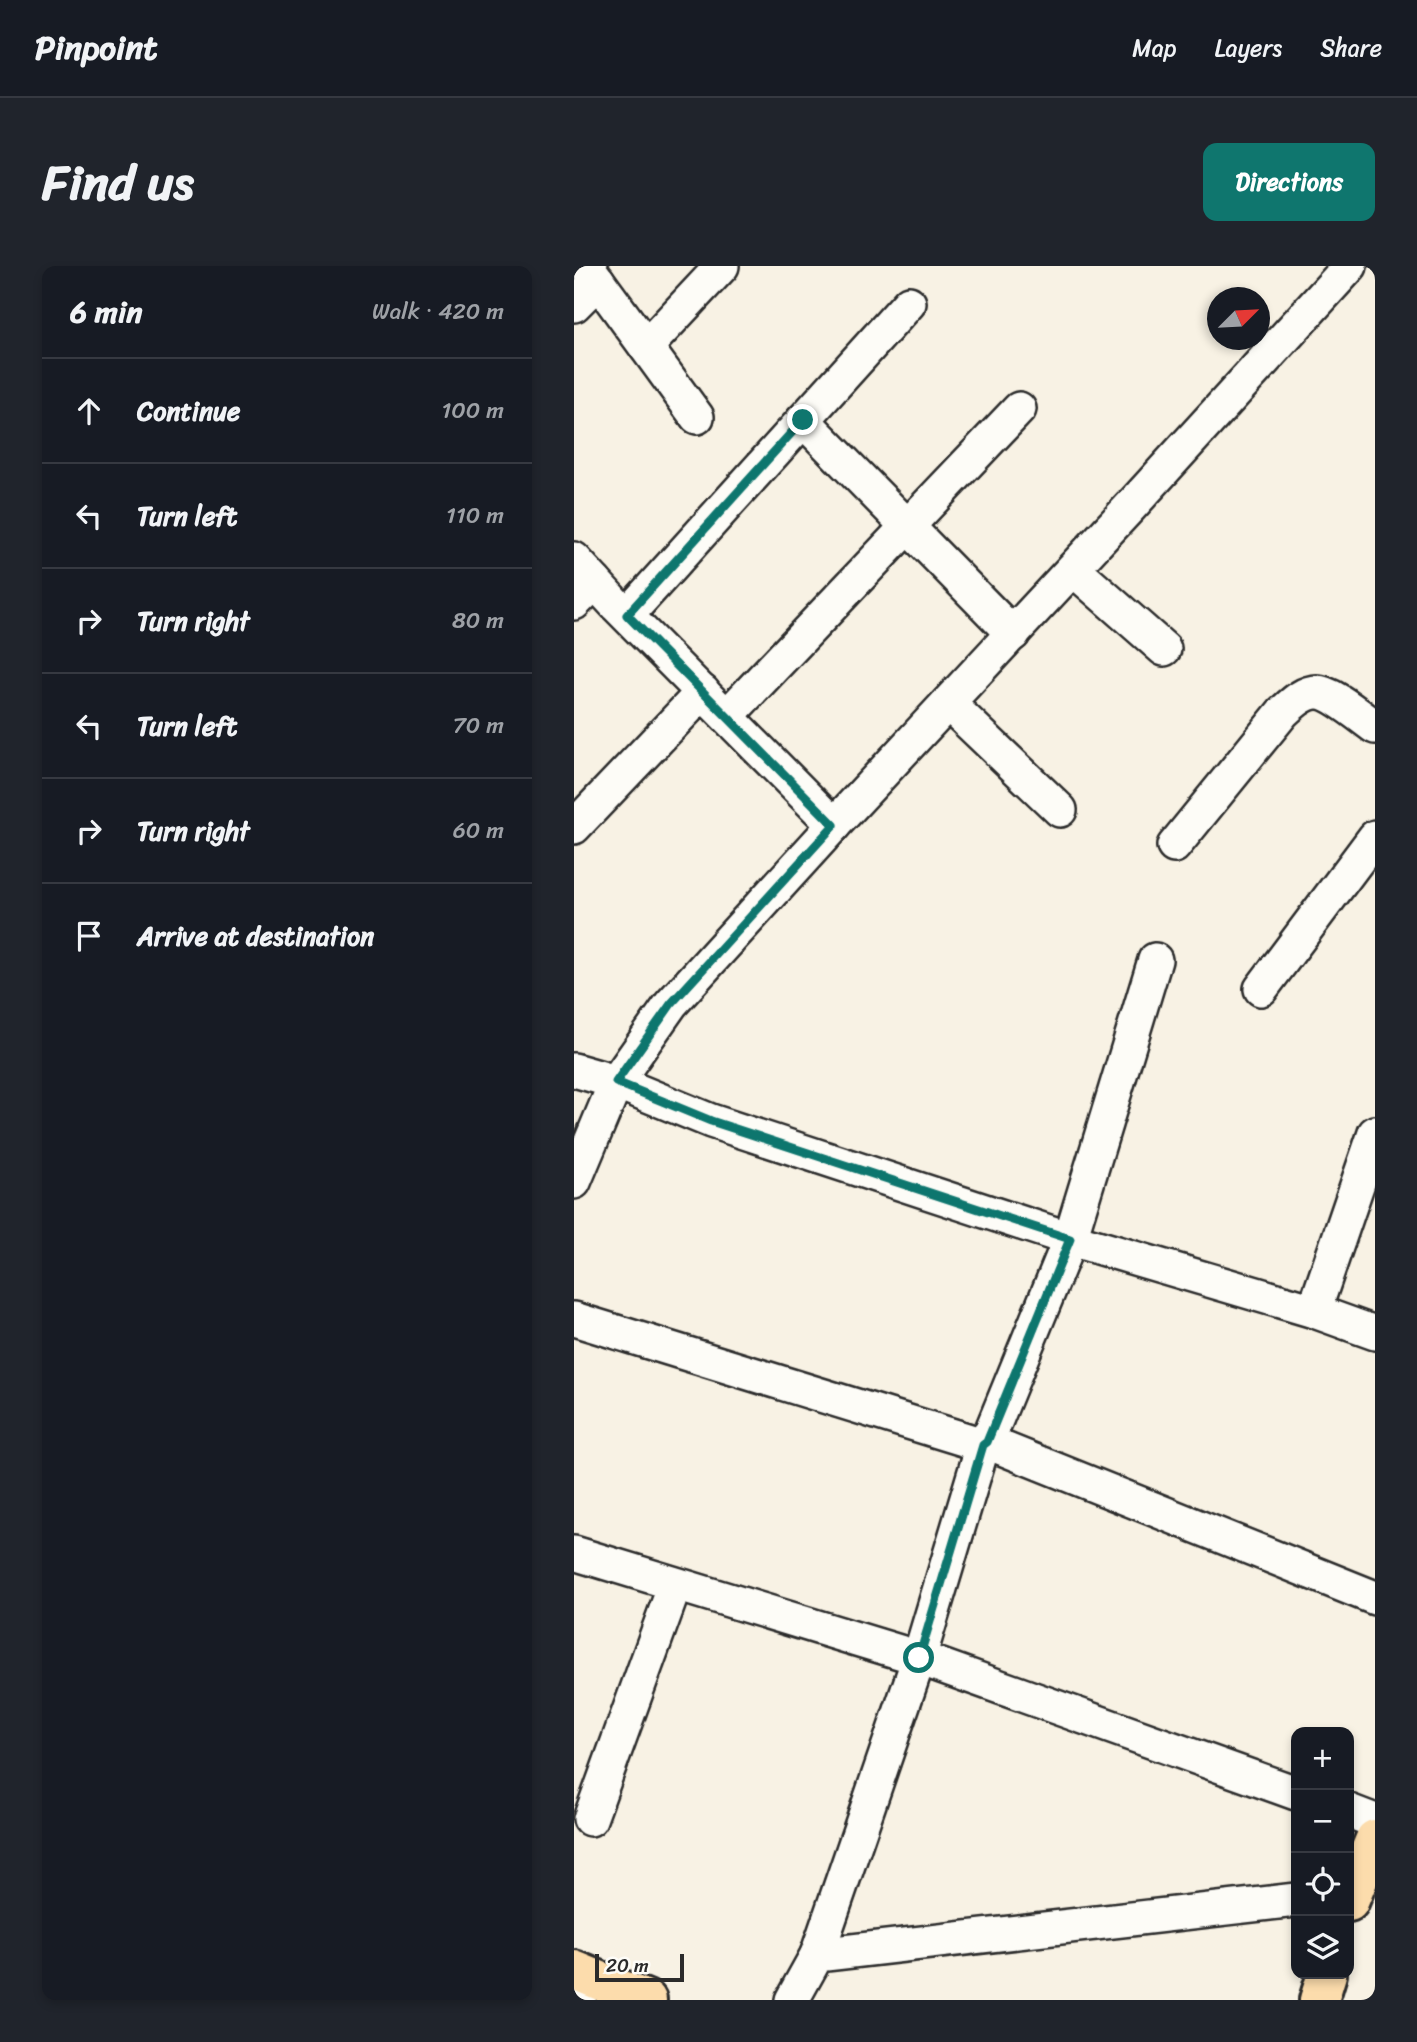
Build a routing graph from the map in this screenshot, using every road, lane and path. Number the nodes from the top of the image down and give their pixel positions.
1 (722, 266) edge
2 (1350, 266) edge
3 (593, 274) edge
4 (909, 303) dead end
5 (574, 305) edge
6 (646, 347) junction
7 (1019, 409) dead end
8 (697, 418) dead end
9 (803, 420) junction
10 (907, 527) junction
11 (1073, 569) junction
12 (581, 581) edge
13 (627, 615) junction
14 (1013, 634) junction
15 (1164, 649) dead end
16 (703, 692) junction
17 (948, 703) junction
18 (727, 716) junction
19 (1375, 727) edge
20 (1060, 810) dead end
21 (834, 825) junction
22 (574, 827) edge
23 (1375, 837) edge
24 (1174, 846) dead end
25 (1155, 960) dead end
26 (1261, 989) dead end
27 (574, 1070) edge
28 (616, 1082) junction
29 (1375, 1133) edge
30 (574, 1182) edge
31 (1070, 1239) junction
32 (1314, 1311) junction
33 (574, 1319) edge
34 (1375, 1333) edge
35 (985, 1443) junction
36 (574, 1553) edge
37 (675, 1585) junction
38 (1375, 1598) edge
39 (919, 1658) junction
40 (1291, 1791) edge
41 (1354, 1813) edge
42 (590, 1819) dead end
43 (1375, 1821) edge
44 (1375, 1839) edge
45 (1356, 1894) edge
46 (1291, 1901) edge
47 (817, 1955) junction
48 (1325, 1979) edge
49 (580, 1982) edge
50 (647, 2000) edge
51 (792, 2000) edge
52 (1319, 2000) edge

1 - 6 street
2 - 11 street
3 - 5 street
3 - 6 street
4 - 9 street
6 - 8 street
7 - 10 street
9 - 10 street
9 - 13 street
10 - 14 street
10 - 18 street
11 - 14 street
11 - 15 street
12 - 13 street
13 - 16 street
14 - 17 street
16 - 18 street
16 - 22 street
17 - 20 street
17 - 21 street
18 - 21 street
19 - 24 street
21 - 28 street
23 - 26 street
25 - 31 street
27 - 28 street
28 - 30 street
28 - 31 street
29 - 32 street
31 - 32 street
31 - 35 street
32 - 34 street
33 - 35 street
35 - 38 street
35 - 39 street
36 - 37 street
37 - 39 street
37 - 42 street
39 - 40 street
39 - 47 street
41 - 43 street
44 - 45 main road
46 - 47 street
47 - 51 street
48 - 52 main road
49 - 50 main road

